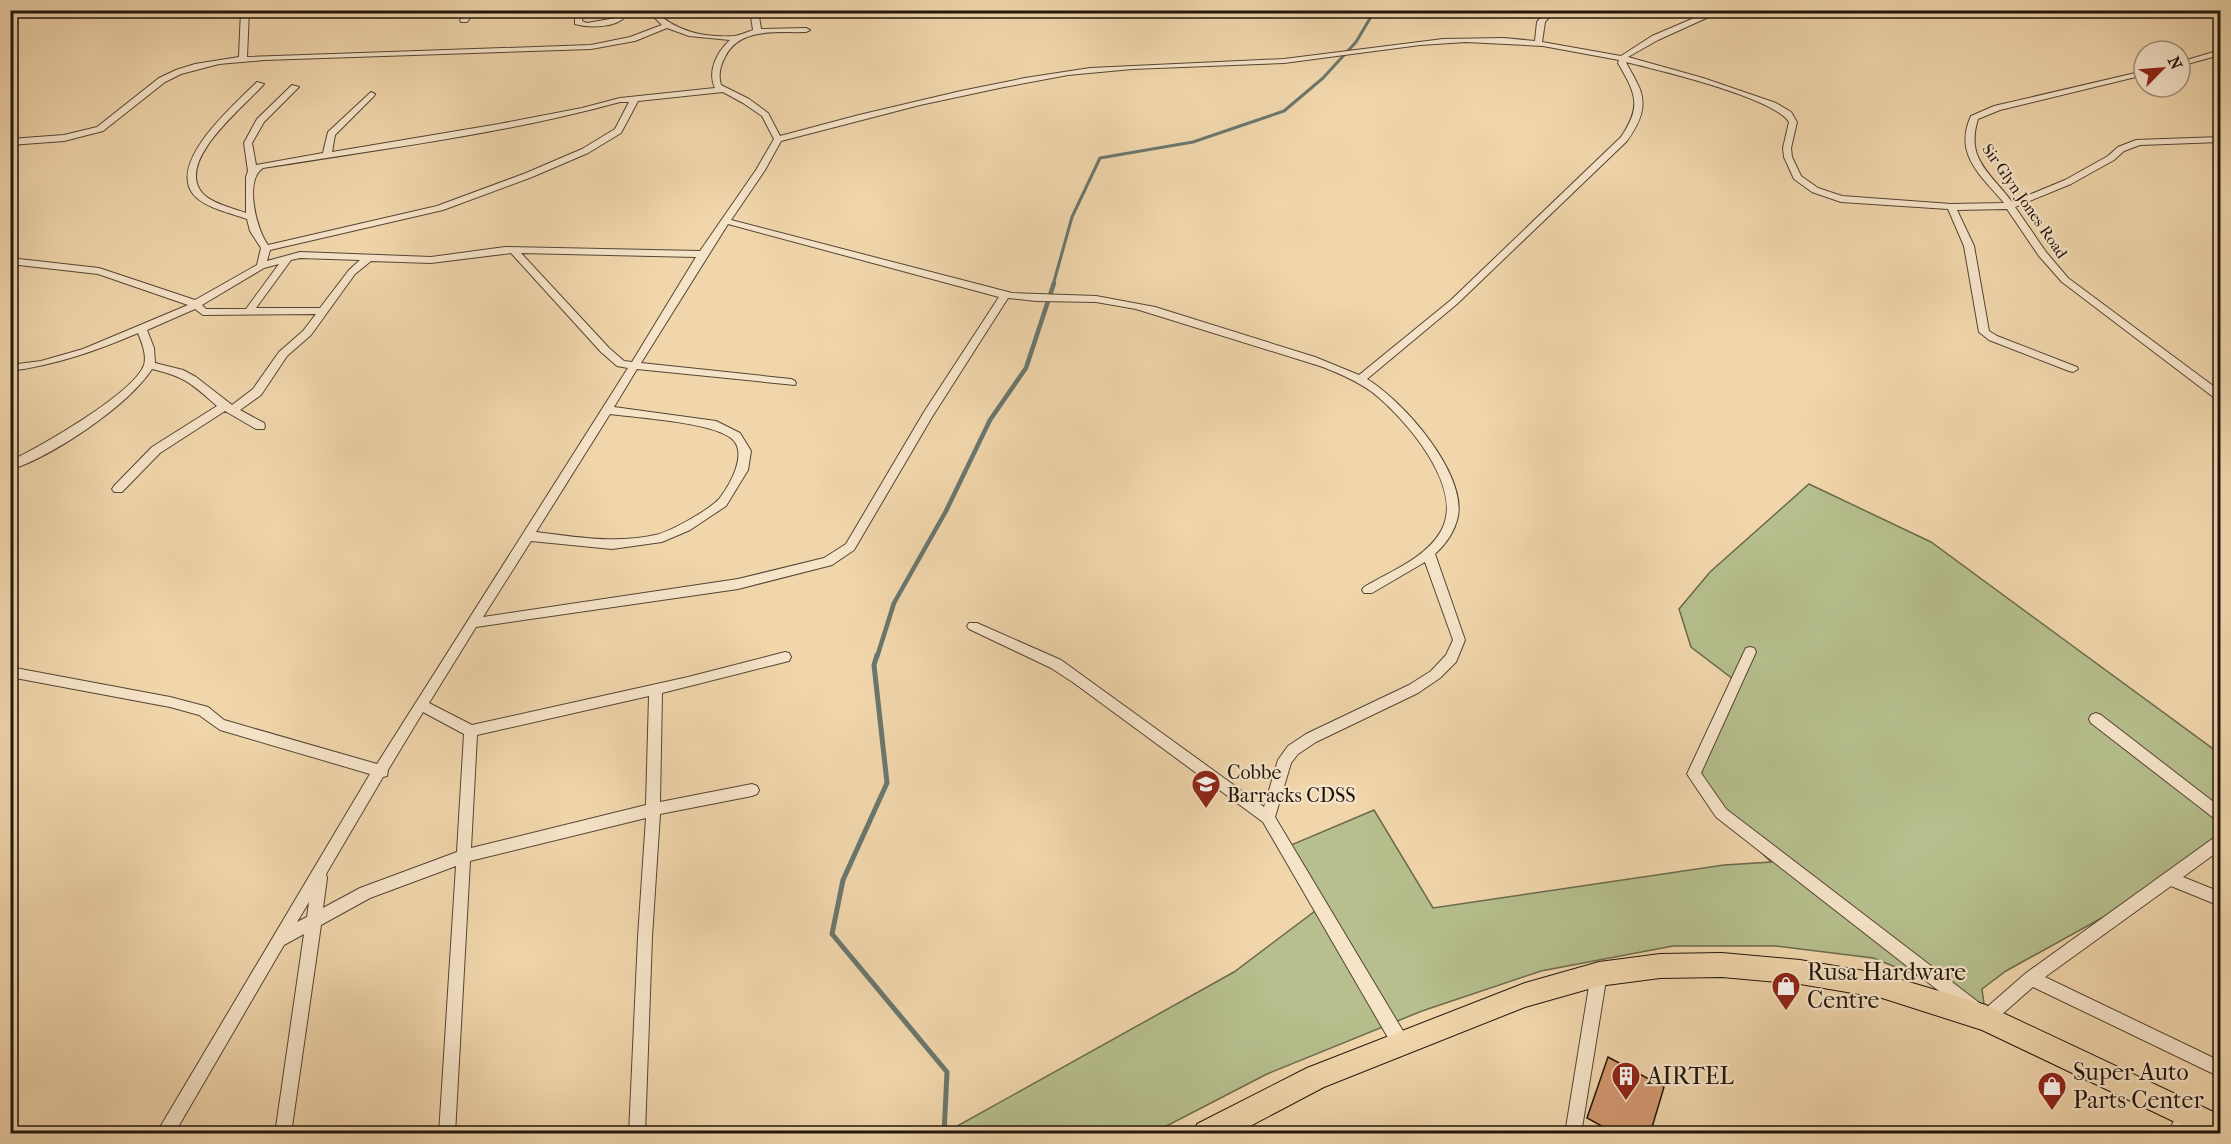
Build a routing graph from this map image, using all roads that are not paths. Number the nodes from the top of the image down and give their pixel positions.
1 (245, 10) edge
2 (473, 10) edge
3 (579, 10) edge
4 (621, 10) edge
5 (651, 10) edge
6 (754, 10) edge
7 (1552, 10) edge
8 (1721, 10) edge
9 (1802, 10) edge
10 (1939, 10) edge
11 (464, 20) dead end
12 (666, 26) junction
13 (806, 30) dead end
14 (757, 31) junction
15 (703, 37) junction
16 (736, 38) junction
17 (1538, 44) junction
18 (724, 51) junction
19 (2220, 53) edge
20 (1623, 59) junction
21 (243, 60) junction
22 (2192, 61) edge
23 (2132, 77) edge
24 (260, 84) dead end
25 (295, 87) dead end
26 (725, 89) junction
27 (371, 94) dead end
28 (635, 98) junction
29 (777, 139) junction
30 (2220, 139) edge
31 (10, 142) edge
32 (327, 154) junction
33 (252, 171) junction
34 (2010, 206) junction
35 (1951, 207) junction
36 (249, 217) junction
37 (726, 221) junction
38 (310, 239) junction
39 (266, 248) junction
40 (513, 250) junction
41 (703, 254) junction
42 (294, 256) junction
43 (370, 257) junction
44 (10, 261) edge
45 (261, 266) junction
46 (1005, 296) junction
47 (196, 304) junction
48 (249, 311) junction
49 (321, 311) junction
50 (142, 330) junction
51 (149, 365) junction
52 (635, 367) junction
53 (10, 368) edge
54 (2073, 369) dead end
55 (1360, 379) junction
56 (791, 382) dead end
57 (2220, 396) edge
58 (229, 408) junction
59 (608, 410) junction
60 (260, 426) dead end
61 (10, 466) edge
62 (118, 489) dead end
63 (528, 536) junction
64 (1429, 555) junction
65 (1368, 590) dead end
66 (472, 623) junction
67 (973, 626) dead end
68 (1750, 652) dead end
69 (785, 657) dead end
70 (10, 672) edge
71 (656, 690) junction
72 (422, 705) junction
73 (2096, 719) dead end
74 (471, 731) junction
75 (382, 772) junction
76 (752, 790) dead end
77 (653, 810) junction
78 (2220, 815) edge
79 (1268, 818) junction
80 (2220, 843) edge
81 (462, 857) junction
82 (320, 874) junction
83 (2172, 879) junction
84 (2220, 899) edge
85 (314, 920) junction
86 (277, 941) junction
87 (1599, 974) junction
88 (2031, 978) junction
89 (1986, 1018) junction
90 (1400, 1042) junction
91 (2220, 1069) edge
92 (2181, 1123) edge
93 (2220, 1129) edge
94 (164, 1134) edge
95 (283, 1134) edge
96 (447, 1134) edge
97 (637, 1134) edge
98 (1207, 1134) edge
99 (1573, 1134) edge

1 - 21 street
2 - 11 street
3 - 4 street
5 - 12 street
6 - 14 street
7 - 17 street
8 - 20 street
9 - 10 street
12 - 15 street
12 - 21 street
13 - 14 street
14 - 16 street
15 - 16 street
15 - 18 street
16 - 18 street
17 - 20 street
17 - 29 street
18 - 26 street
19 - 22 street
20 - 35 street
20 - 55 street
21 - 31 street
23 - 34 street, Sir Glyn Jones Road
24 - 36 street
25 - 33 street
26 - 28 street
26 - 29 street
27 - 32 street
28 - 32 street
28 - 38 street
29 - 37 street
30 - 34 street
32 - 33 street
33 - 36 street
34 - 35 street
34 - 57 street, Sir Glyn Jones Road
35 - 54 street
36 - 39 street
37 - 41 street
37 - 46 street
38 - 39 street
38 - 42 street
39 - 45 street
40 - 41 street
40 - 43 street
40 - 52 street
41 - 52 street
42 - 43 street
42 - 45 street
42 - 48 street
43 - 49 street
44 - 47 street
45 - 47 street
46 - 55 street
46 - 66 street
47 - 48 street
47 - 50 street
48 - 49 street
49 - 58 street
50 - 51 street
50 - 53 street
51 - 58 street
51 - 61 street
52 - 56 street
52 - 59 street
55 - 64 street
58 - 60 street
58 - 62 street
59 - 63 street
59 - 63 street
63 - 66 street
64 - 65 street
64 - 79 street
66 - 72 street
67 - 79 street
68 - 89 street
69 - 71 street
70 - 75 street
71 - 74 street
71 - 77 street
72 - 74 street
72 - 75 street
73 - 78 street
74 - 81 street
75 - 82 street
76 - 77 street
77 - 81 street
77 - 97 street
79 - 90 street
80 - 83 street
81 - 85 street
81 - 96 street
82 - 85 street
82 - 86 street
83 - 84 street
83 - 88 street
85 - 86 street
85 - 95 street
86 - 94 street
87 - 89 highway
87 - 90 highway
87 - 99 street
88 - 89 street
88 - 91 street
89 - 92 highway
90 - 98 highway
92 - 93 highway

